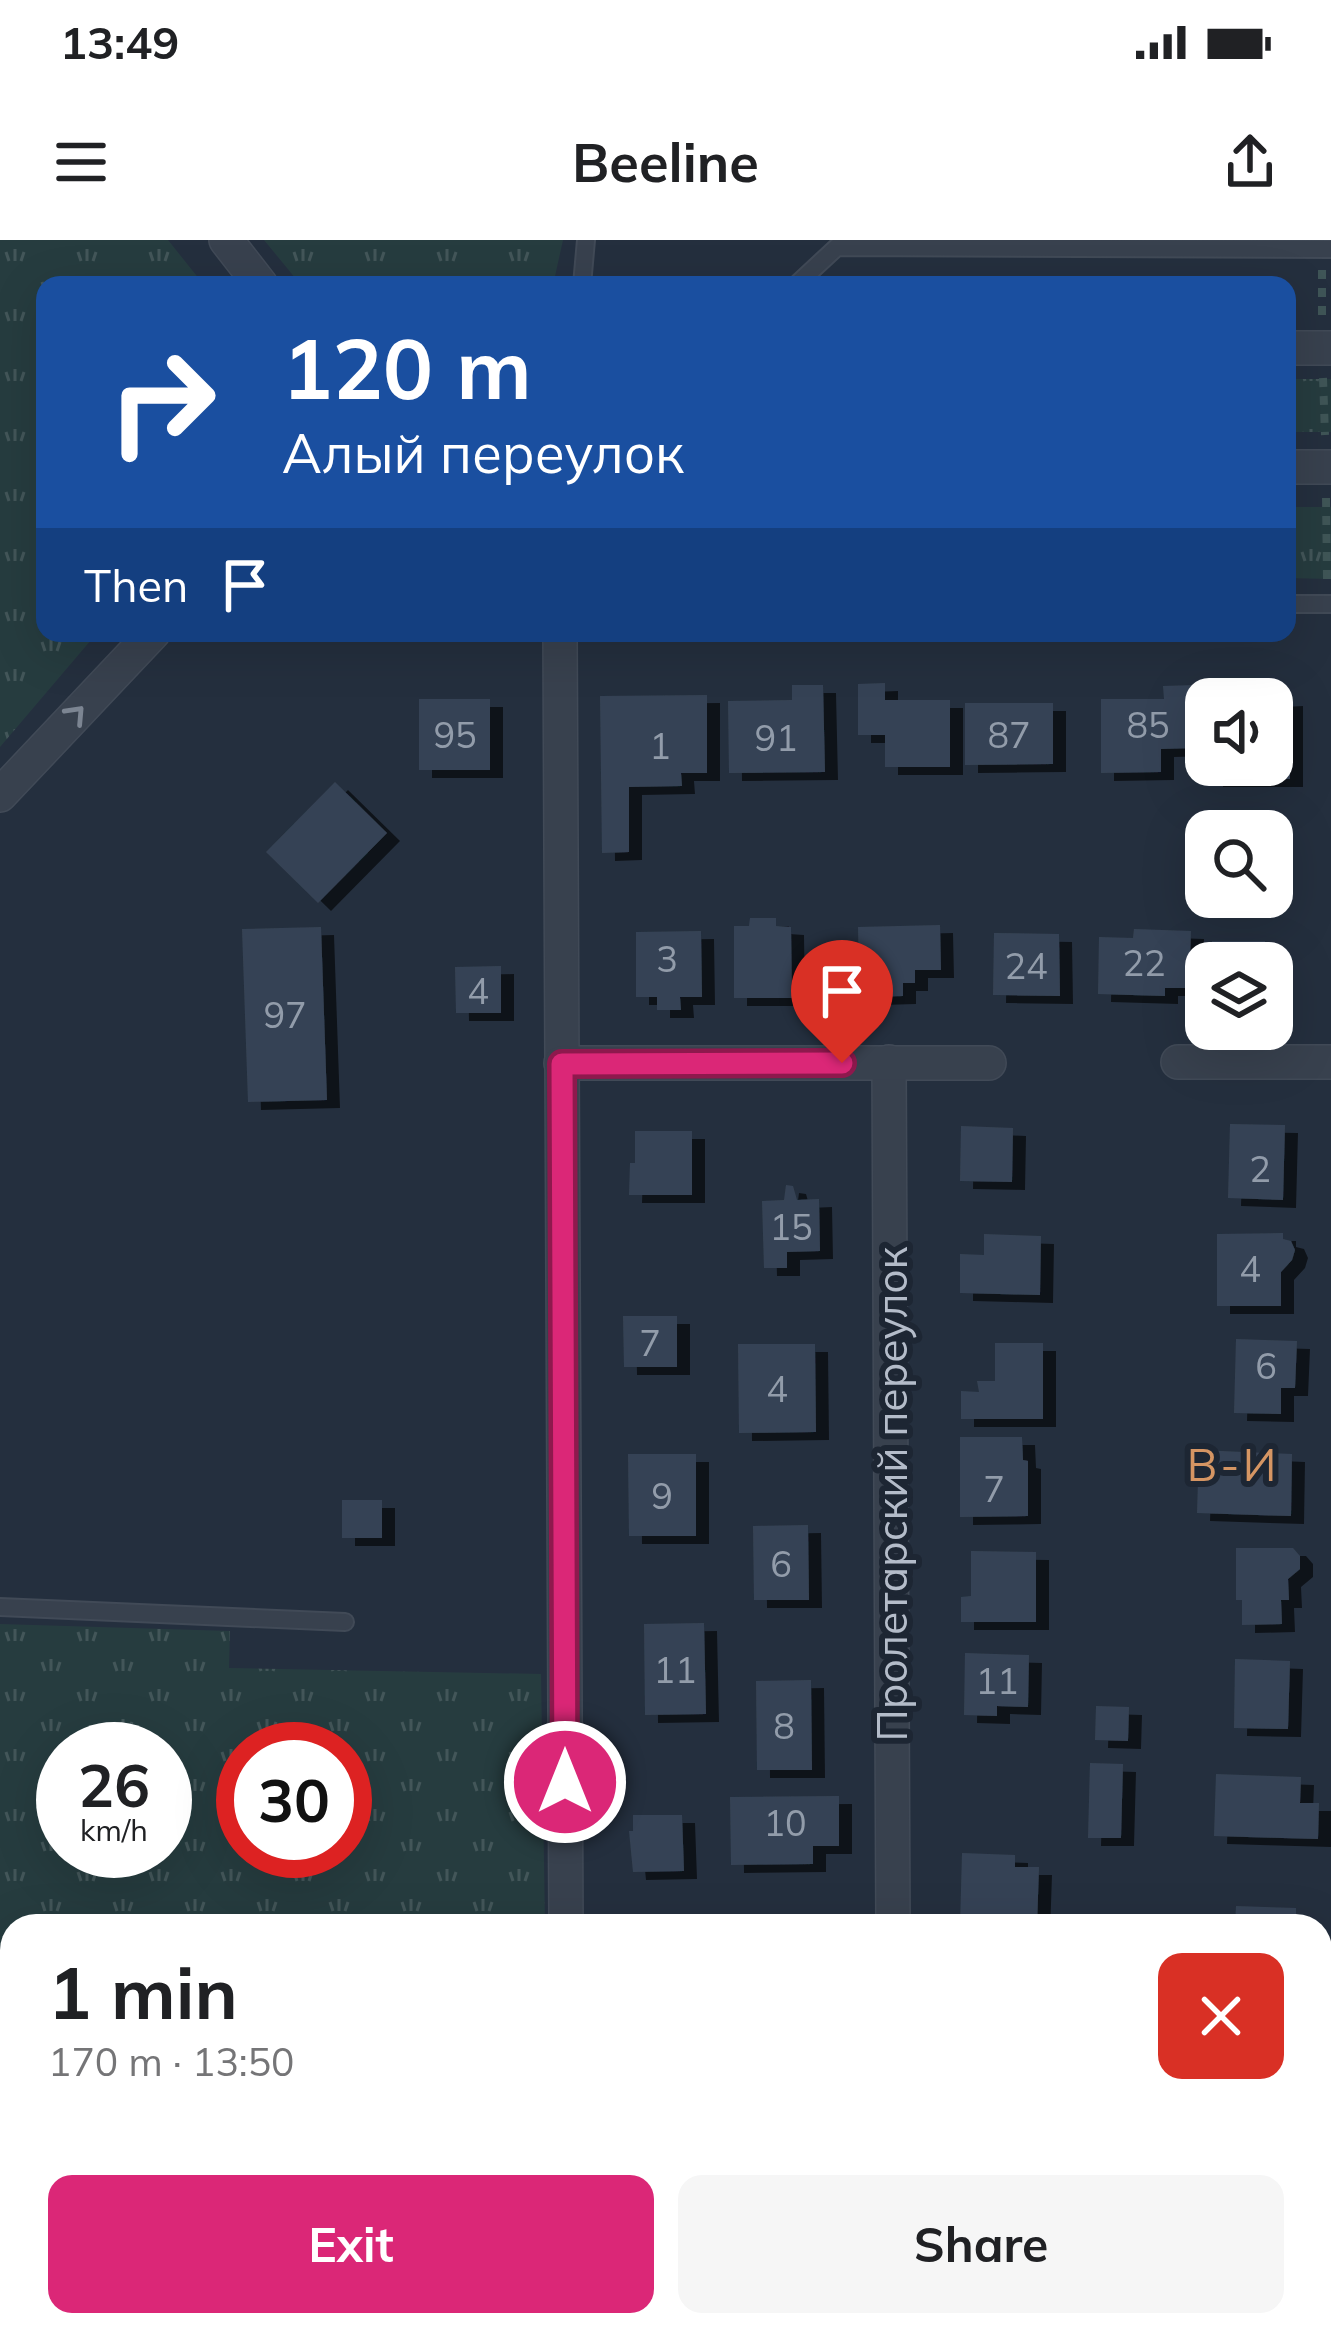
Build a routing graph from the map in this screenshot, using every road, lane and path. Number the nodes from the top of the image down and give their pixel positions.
1 (226, 240) edge
2 (586, 240) edge
3 (1327, 249) edge
4 (254, 276) edge
5 (583, 276) edge
6 (806, 276) edge
7 (1326, 348) edge
8 (1296, 467) edge
9 (1328, 467) edge
10 (1296, 604) edge
11 (1328, 604) edge
12 (144, 642) edge
13 (560, 642) edge
14 (0, 795) edge
15 (1178, 1062) dead end
16 (1331, 1062) edge
17 (889, 1063) junction
18 (989, 1063) dead end
19 (562, 1064) junction
20 (0, 1607) edge
21 (345, 1622) dead end
22 (566, 1914) edge
23 (893, 1914) edge

1 - 4 street
2 - 5 lane
3 - 6 lane
3 - 7 path
7 - 9 path
8 - 9 street
9 - 11 path
10 - 11 lane
14 -> 12 street
13 - 19 street
15 - 16 street
17 - 18 street
17 - 19 street
17 - 23 street, Пролетарский переулок
19 - 22 street
20 - 21 lane

